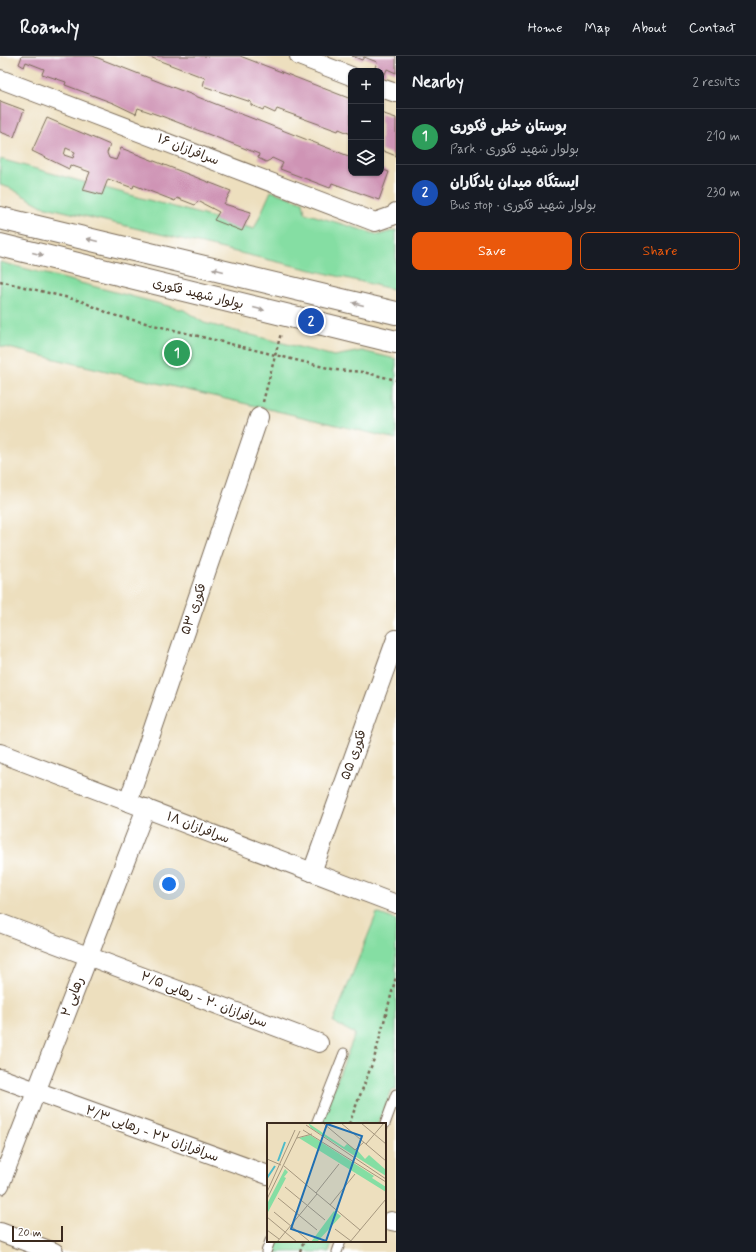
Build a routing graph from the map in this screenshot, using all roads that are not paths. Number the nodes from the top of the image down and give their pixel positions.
1 (299, 56) edge
2 (348, 75) edge
3 (0, 79) edge
4 (384, 89) edge
5 (396, 93) edge
6 (396, 212) edge
7 (0, 218) edge
8 (0, 245) edge
9 (396, 313) edge
10 (396, 342) edge
11 (259, 417) road end
12 (396, 639) edge
13 (393, 658) edge
14 (0, 753) edge
15 (128, 802) junction
16 (146, 808) junction
17 (312, 872) junction
18 (396, 904) edge
19 (0, 923) edge
20 (88, 957) junction
21 (319, 1043) dead end
22 (344, 1053) dead end
23 (0, 1078) edge
24 (36, 1092) junction
25 (396, 1094) edge
26 (316, 1123) edge
27 (385, 1123) edge
28 (267, 1175) edge
29 (0, 1186) edge
30 (0, 1232) edge
31 (270, 1242) edge
32 (341, 1242) edge
33 (54, 1252) edge
34 (266, 1252) edge
35 (337, 1252) edge

1 - 2 street
3 - 6 street, سرافرازان ۱۶
4 - 5 street
9 -> 7 main road
8 -> 10 main road, بولوار شهید فکوری
11 - 15 street, فکوری ۵۳
12 - 13 street, فکوری ۵۵
13 - 17 street, فکوری ۵۵
14 - 15 street, سرافرازان ۱۸
15 - 16 street, سرافرازان ۱۸
16 - 17 street, سرافرازان ۱۸
16 - 20 street, رهایی ۲
17 - 18 street, سرافرازان ۱۸
19 - 20 street, سرافرازان ۲۰ - رهایی ۲/۵
20 - 21 street, سرافرازان ۲۰ - رهایی ۲/۵
20 - 24 street, رهایی ۲
22 - 26 lane
23 - 24 street, سرافرازان ۲۲ - رهایی ۲/۳
24 - 28 street, سرافرازان ۲۲ - رهایی ۲/۳
24 - 29 street, رهایی ۲
25 - 27 lane
30 - 33 street
31 - 34 lane
32 - 35 lane

